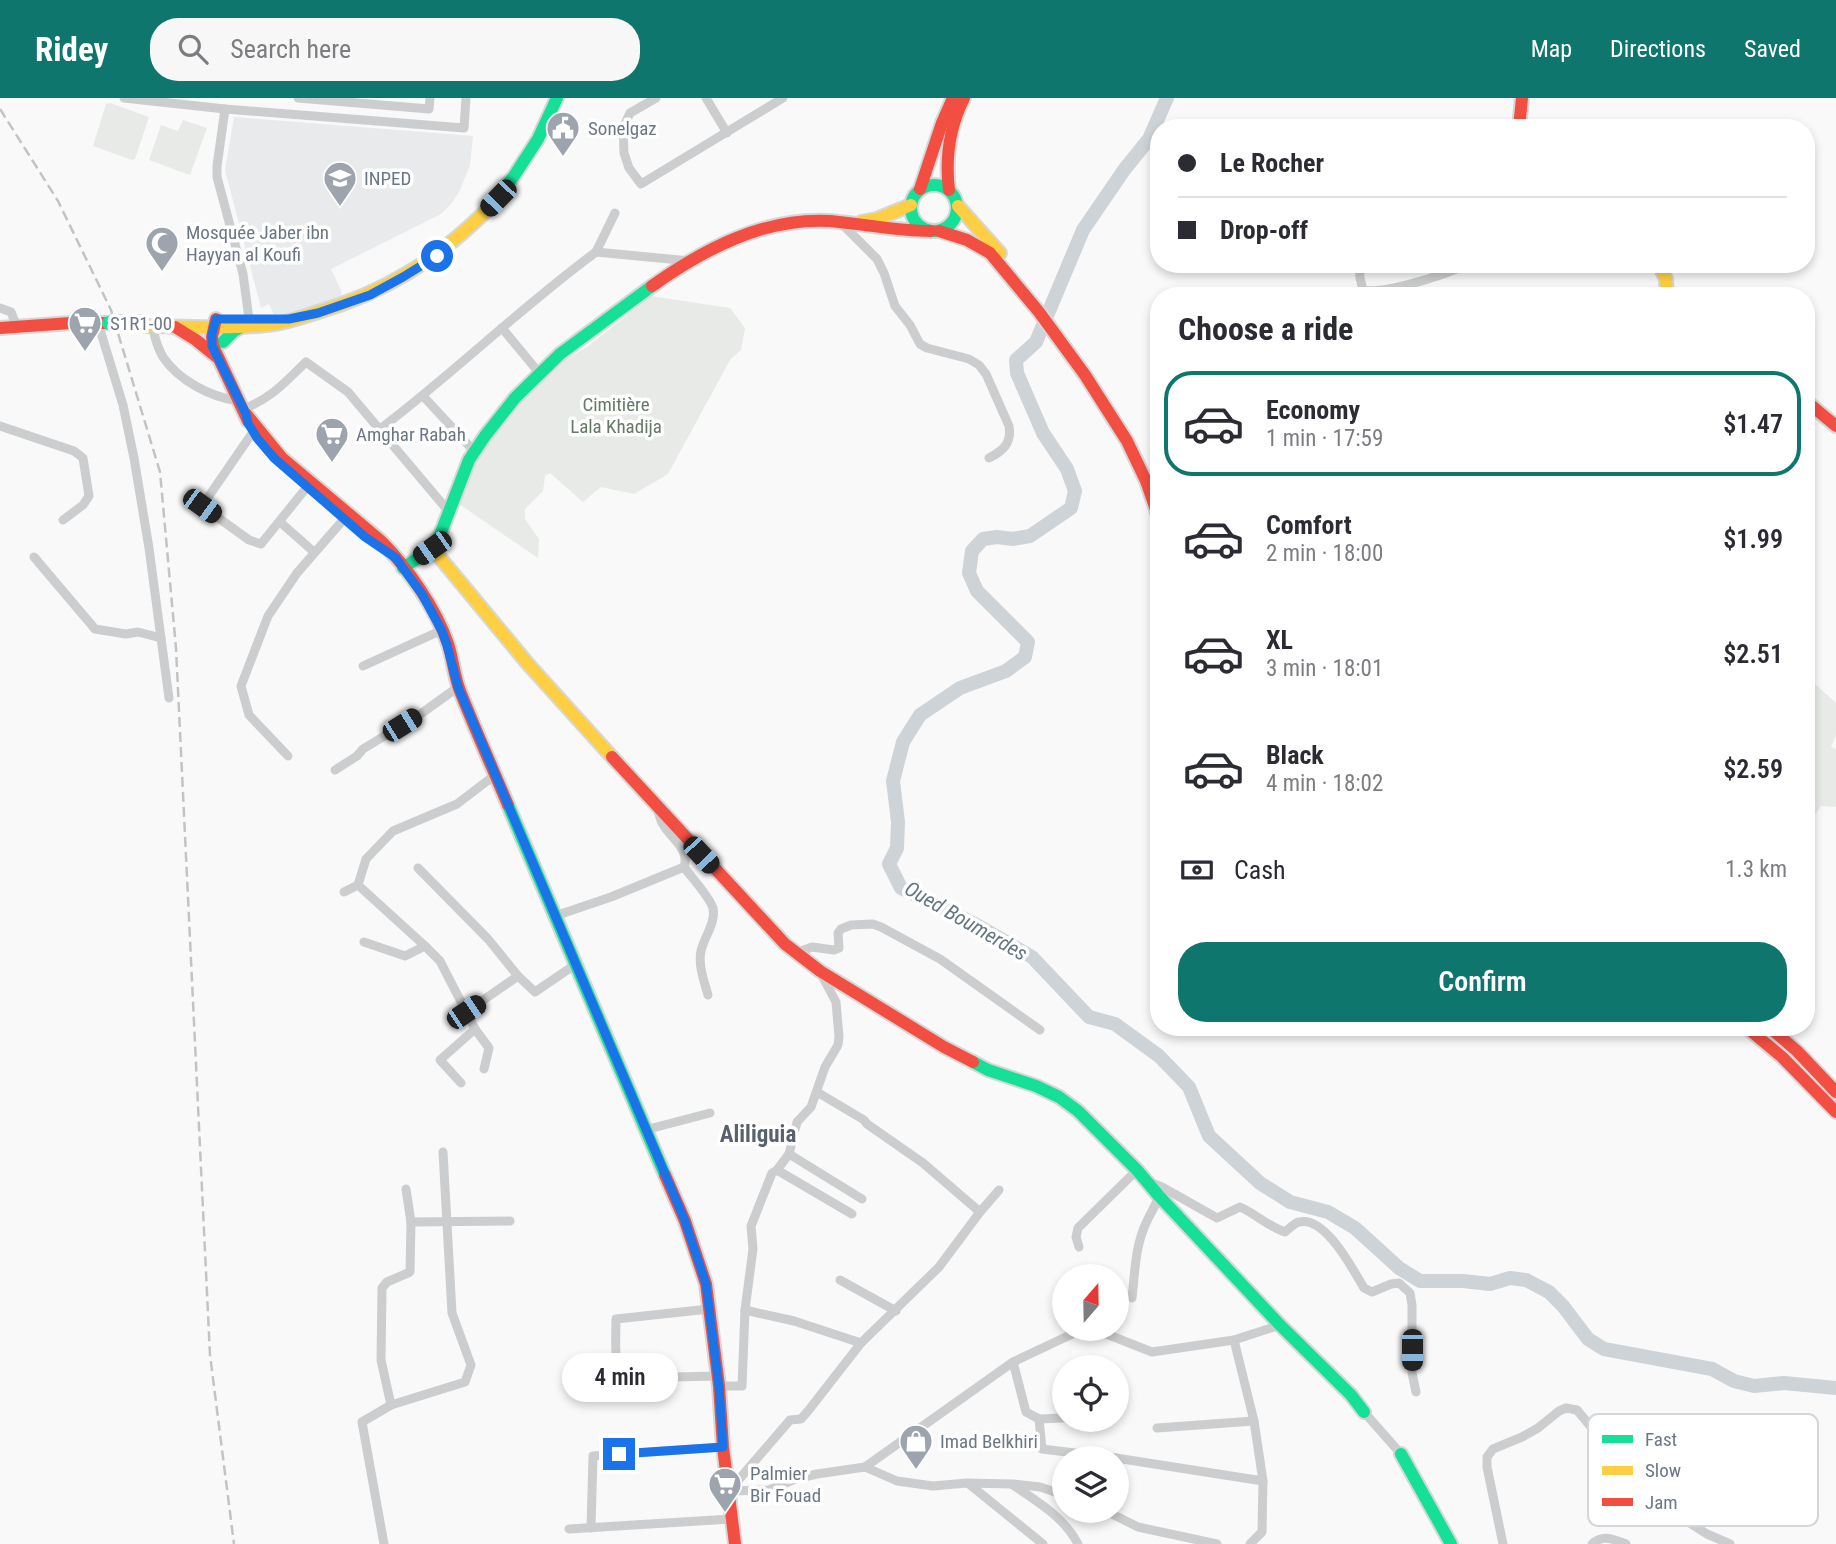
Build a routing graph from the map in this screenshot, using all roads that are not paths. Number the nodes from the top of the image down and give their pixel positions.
1 (124, 98) edge
2 (298, 98) edge
3 (430, 98) edge
4 (466, 98) edge
5 (557, 98) edge
6 (656, 98) edge
7 (706, 98) edge
8 (783, 98) edge
9 (953, 98) edge
10 (964, 98) edge
11 (1522, 98) edge
12 (320, 99) edge
13 (343, 100) edge
14 (378, 101) edge
15 (194, 102) edge
16 (392, 102) edge
17 (225, 108) junction
18 (1520, 119) edge
19 (727, 133) junction
20 (920, 189) junction
21 (949, 190) junction
22 (911, 205) junction
23 (958, 206) junction
24 (615, 213) dead end
25 (847, 223) junction
26 (935, 231) junction
27 (596, 252) junction
28 (690, 261) junction
29 (1443, 273) edge
30 (1393, 287) edge
31 (0, 308) edge
32 (1041, 308) junction
33 (246, 322) junction
34 (104, 323) junction
35 (146, 324) junction
36 (216, 324) junction
37 (174, 326) junction
38 (5, 328) edge
39 (502, 328) junction
40 (1056, 328) junction
41 (223, 342) junction
42 (220, 362) junction
43 (540, 374) junction
44 (423, 396) junction
45 (242, 408) junction
46 (1815, 408) edge
47 (0, 426) edge
48 (1836, 426) edge
49 (380, 429) junction
50 (253, 432) junction
51 (474, 451) junction
52 (989, 458) dead end
53 (1150, 469) edge
54 (307, 487) junction
55 (1150, 492) edge
56 (450, 513) junction
57 (344, 519) junction
58 (63, 520) dead end
59 (280, 522) junction
60 (432, 548) junction
61 (314, 552) junction
62 (34, 557) dead end
63 (399, 563) junction
64 (442, 631) junction
65 (162, 638) junction
66 (363, 666) dead end
67 (458, 687) junction
68 (169, 698) dead end
69 (288, 756) dead end
70 (335, 770) dead end
71 (495, 775) junction
72 (657, 806) junction
73 (684, 867) junction
74 (418, 868) dead end
75 (358, 885) junction
76 (344, 892) dead end
77 (555, 916) junction
78 (364, 942) dead end
79 (425, 946) junction
80 (796, 953) junction
81 (576, 964) junction
82 (820, 971) junction
83 (518, 976) junction
84 (708, 995) dead end
85 (466, 1012) junction
86 (475, 1030) junction
87 (1040, 1030) dead end
88 (1758, 1036) edge
89 (1780, 1036) edge
90 (484, 1069) dead end
91 (461, 1083) dead end
92 (817, 1092) junction
93 (1836, 1092) edge
94 (1836, 1112) edge
95 (710, 1113) dead end
96 (645, 1130) junction
97 (443, 1152) dead end
98 (789, 1154) junction
99 (777, 1170) junction
100 (1137, 1170) junction
101 (1147, 1181) junction
102 (406, 1189) dead end
103 (999, 1190) dead end
104 (1159, 1196) junction
105 (862, 1199) dead end
106 (980, 1212) junction
107 (852, 1214) dead end
108 (510, 1221) dead end
109 (411, 1222) junction
110 (447, 1222) junction
111 (1079, 1247) dead end
112 (840, 1280) dead end
113 (1132, 1298) dead end
114 (709, 1309) junction
115 (746, 1310) junction
116 (895, 1311) junction
117 (1280, 1325) junction
118 (1234, 1340) junction
119 (1057, 1341) edge
120 (1124, 1341) edge
121 (861, 1343) junction
122 (1013, 1362) junction
123 (719, 1381) junction
124 (1416, 1392) dead end
125 (391, 1405) junction
126 (1364, 1412) joint
127 (1052, 1418) edge
128 (1039, 1419) junction
129 (1254, 1421) junction
130 (1588, 1423) edge
131 (1157, 1428) dead end
132 (723, 1447) junction
133 (1052, 1450) edge
134 (1401, 1454) joint
135 (1129, 1460) edge
136 (865, 1467) junction
137 (1263, 1481) junction
138 (967, 1483) junction
139 (1013, 1484) junction
140 (729, 1491) junction
141 (1052, 1491) edge
142 (731, 1519) junction
143 (1129, 1522) edge
144 (1694, 1526) edge
145 (591, 1528) junction
146 (569, 1529) dead end
147 (1253, 1543) edge
148 (384, 1544) edge
149 (735, 1544) edge
150 (1043, 1544) edge
151 (1078, 1544) edge
152 (1217, 1544) edge
153 (1451, 1544) edge
154 (1503, 1544) edge
155 (1592, 1544) edge
156 (1626, 1544) edge
157 (1730, 1544) edge

1 - 15 street
2 - 12 street
3 - 16 street
4 - 17 street
5 - 33 main road
6 - 19 street
7 - 19 street
8 - 19 street
9 - 20 main road
10 - 21 main road
11 - 18 main road
12 - 13 street
13 - 14 street
14 - 16 street
15 - 17 street
17 - 33 street
20 - 21 main road
20 - 22 main road
21 - 23 main road
22 - 25 main road
22 - 26 main road
23 - 26 main road
23 - 32 main road
24 - 27 street
25 - 26 main road
25 - 28 main road
25 - 52 street
26 - 32 main road
27 - 28 street
27 - 39 street
28 - 43 main road
29 - 30 street
31 - 38 street
32 - 40 main road
33 - 36 main road
33 - 41 main road
34 - 35 main road, bridge
34 - 38 main road
34 - 65 street
35 - 36 main road
35 - 37 main road
35 - 45 street
36 - 37 main road
36 - 41 main road
36 - 42 main road
37 - 42 main road
39 - 43 street
39 - 44 street
40 - 53 main road
40 - 55 main road
41 - 42 main road
42 - 45 main road
43 - 51 main road
44 - 49 street
44 - 51 street
45 - 49 street
45 - 50 main road
45 - 63 main road
46 - 48 main road
47 - 58 street
49 - 56 street
50 - 54 main road
50 - 59 street
51 - 56 main road
54 - 57 main road
54 - 59 street
56 - 60 main road
57 - 61 street
57 - 63 main road
59 - 61 street
60 - 63 main road
60 - 72 main road
61 - 69 street
62 - 65 street
63 - 64 main road
64 - 66 street
64 - 67 main road
65 - 68 street
67 - 70 street
67 - 71 main road
71 - 75 street
71 - 77 main road
72 - 73 street
72 - 80 main road
73 - 77 street
73 - 84 street
74 - 83 street
75 - 76 street
75 - 79 street
77 - 81 main road
78 - 79 street
79 - 85 street
80 - 82 main road
80 - 87 street
81 - 83 street
81 - 96 main road
82 - 92 street
82 - 100 main road
83 - 85 street
85 - 86 street
86 - 90 street
86 - 91 street
88 - 94 main road
89 - 93 main road
92 - 98 street
92 - 106 street
95 - 96 street
96 - 114 main road
97 - 110 street
98 - 99 street
98 - 105 street
99 - 107 street
99 - 115 street
100 - 101 main road
100 - 111 street
101 - 104 main road
101 - 124 street
102 - 109 street
103 - 106 street
104 - 113 street
104 - 117 main road
106 - 116 street
108 - 110 street
109 - 110 street
109 - 125 street
110 - 125 street
112 - 116 street
114 - 123 main road
114 - 123 street
115 - 121 street
115 - 123 street
116 - 121 street
117 - 118 street
117 - 126 main road
118 - 120 street
118 - 129 street
119 - 122 street
121 - 140 street
122 - 128 street
122 - 136 street
123 - 132 main road
125 - 148 street
126 - 134 street
127 - 128 street
128 - 133 street
129 - 131 street
129 - 137 street
130 - 154 street
132 - 140 main road
132 - 145 street
134 - 153 main road
135 - 137 street
136 - 138 street
136 - 140 street
137 - 147 street
138 - 139 street
138 - 150 street
139 - 141 street
139 - 151 street
140 - 142 main road
142 - 145 street
142 - 149 main road
143 - 152 street
144 - 157 street
145 - 146 street
155 - 156 street

